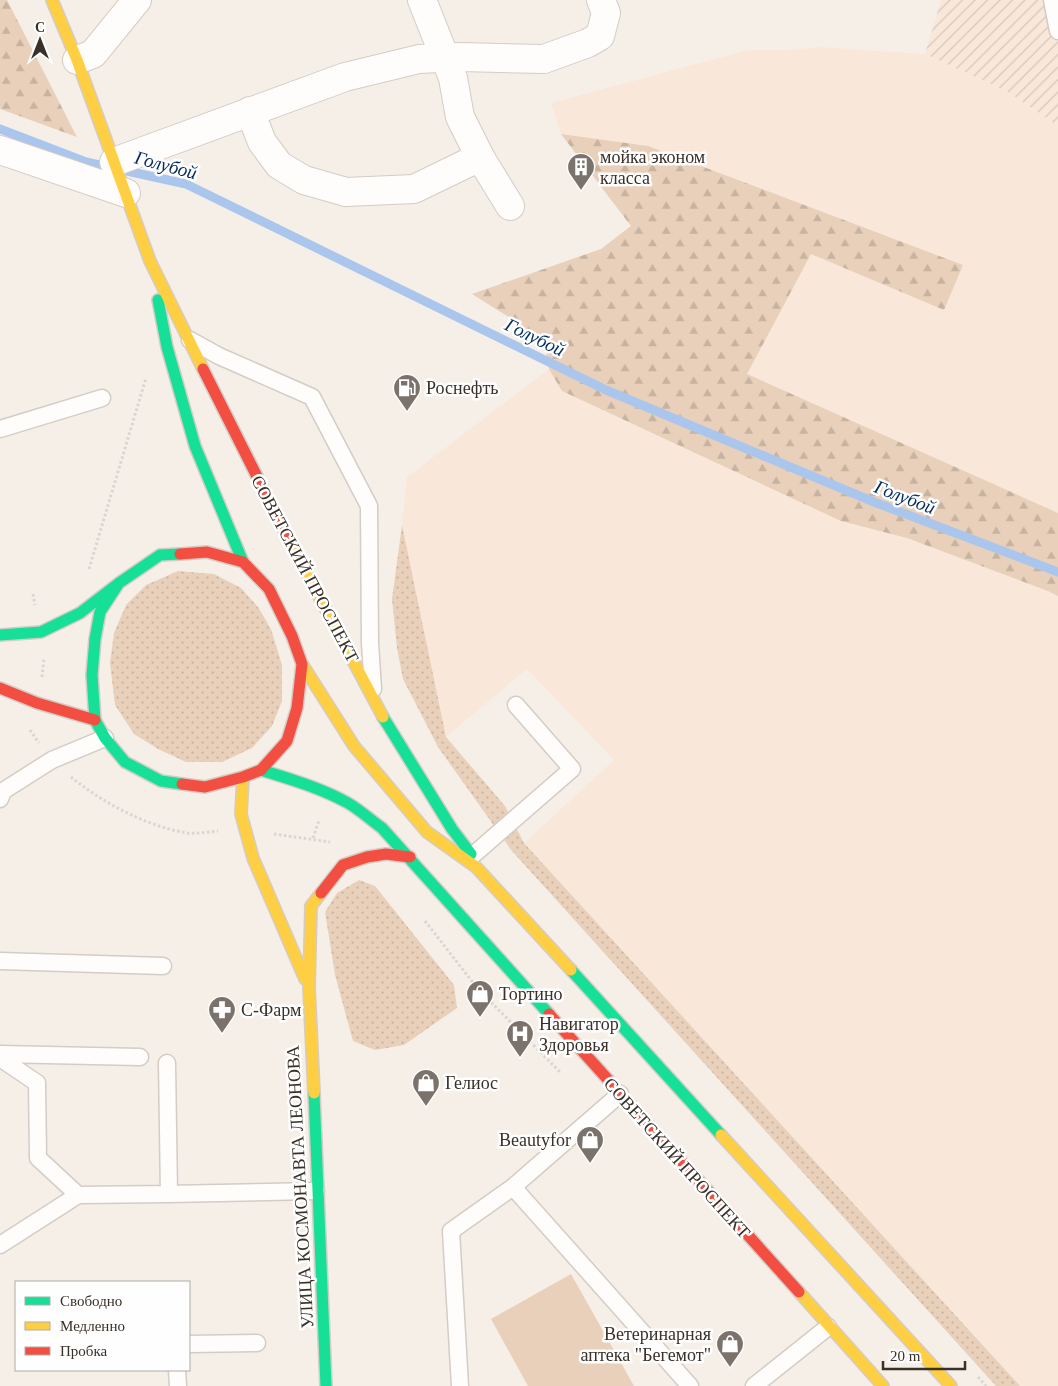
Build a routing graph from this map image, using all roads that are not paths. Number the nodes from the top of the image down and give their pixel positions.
1 (52, 0) edge
2 (137, 0) edge
3 (422, 0) edge
4 (601, 0) edge
5 (1052, 0) edge
6 (1058, 31) edge
7 (85, 57) junction
8 (444, 58) junction
9 (250, 111) junction
10 (0, 150) edge
11 (480, 157) junction
12 (117, 170) junction
13 (510, 206) dead end
14 (150, 261) junction
15 (188, 339) junction
16 (102, 398) dead end
17 (0, 429) edge
18 (243, 562) junction
19 (118, 583) junction
20 (0, 635) edge
21 (302, 664) junction
22 (0, 688) edge
23 (374, 698) junction
24 (516, 705) dead end
25 (95, 720) junction
26 (105, 738) junction
27 (261, 770) junction
28 (243, 777) junction
29 (1, 794) edge
30 (410, 858) junction
31 (474, 861) junction
32 (0, 961) edge
33 (163, 966) dead end
34 (309, 987) junction
35 (0, 1056) edge
36 (140, 1057) dead end
37 (167, 1063) dead end
38 (620, 1094) junction
39 (513, 1187) junction
40 (316, 1191) junction
41 (169, 1194) junction
42 (78, 1195) junction
43 (0, 1245) edge
44 (828, 1327) junction
45 (257, 1343) dead end
46 (190, 1344) edge
47 (177, 1371) edge
48 (877, 1384) edge
49 (178, 1386) edge
50 (326, 1386) edge
51 (460, 1386) edge
52 (690, 1386) edge
53 (754, 1386) edge
54 (951, 1386) edge

1 - 7 main road, СОВЕТСКИЙ ПРОСПЕКТ
2 - 7 street
3 - 8 street
4 - 8 street
5 - 6 lane
7 - 12 main road, СОВЕТСКИЙ ПРОСПЕКТ
8 - 9 street
8 - 11 street
9 - 11 street
9 - 12 street
10 - 12 street
11 - 13 street
12 - 14 main road, СОВЕТСКИЙ ПРОСПЕКТ
14 - 15 main road, СОВЕТСКИЙ ПРОСПЕКТ
14 - 18 main road, СОВЕТСКИЙ ПРОСПЕКТ
15 - 23 main road, СОВЕТСКИЙ ПРОСПЕКТ
15 - 23 lane
16 - 17 lane
18 - 19 main road
18 - 21 main road
19 - 20 main road
19 - 25 main road
21 - 27 main road
21 - 31 main road, СОВЕТСКИЙ ПРОСПЕКТ
22 - 25 main road
23 - 31 main road, СОВЕТСКИЙ ПРОСПЕКТ
24 - 31 lane
25 - 26 main road
26 - 28 main road
26 - 29 lane
27 - 28 main road
27 - 30 main road, СОВЕТСКИЙ ПРОСПЕКТ
28 - 34 main road, УЛИЦА КОСМОНАВТА ЛЕОНОВА
30 - 34 main road, УЛИЦА КОСМОНАВТА ЛЕОНОВА
30 - 38 main road, СОВЕТСКИЙ ПРОСПЕКТ
31 - 54 main road, СОВЕТСКИЙ ПРОСПЕКТ
32 - 33 lane
34 - 40 main road, УЛИЦА КОСМОНАВТА ЛЕОНОВА
35 - 36 lane
35 - 42 lane
37 - 41 lane
38 - 39 lane
38 - 44 main road, СОВЕТСКИЙ ПРОСПЕКТ
39 - 51 lane
39 - 52 lane
40 - 41 lane
40 - 50 main road, УЛИЦА КОСМОНАВТА ЛЕОНОВА
41 - 42 lane
42 - 43 lane
44 - 48 main road, СОВЕТСКИЙ ПРОСПЕКТ
44 - 53 lane
45 - 46 lane
47 - 49 lane

